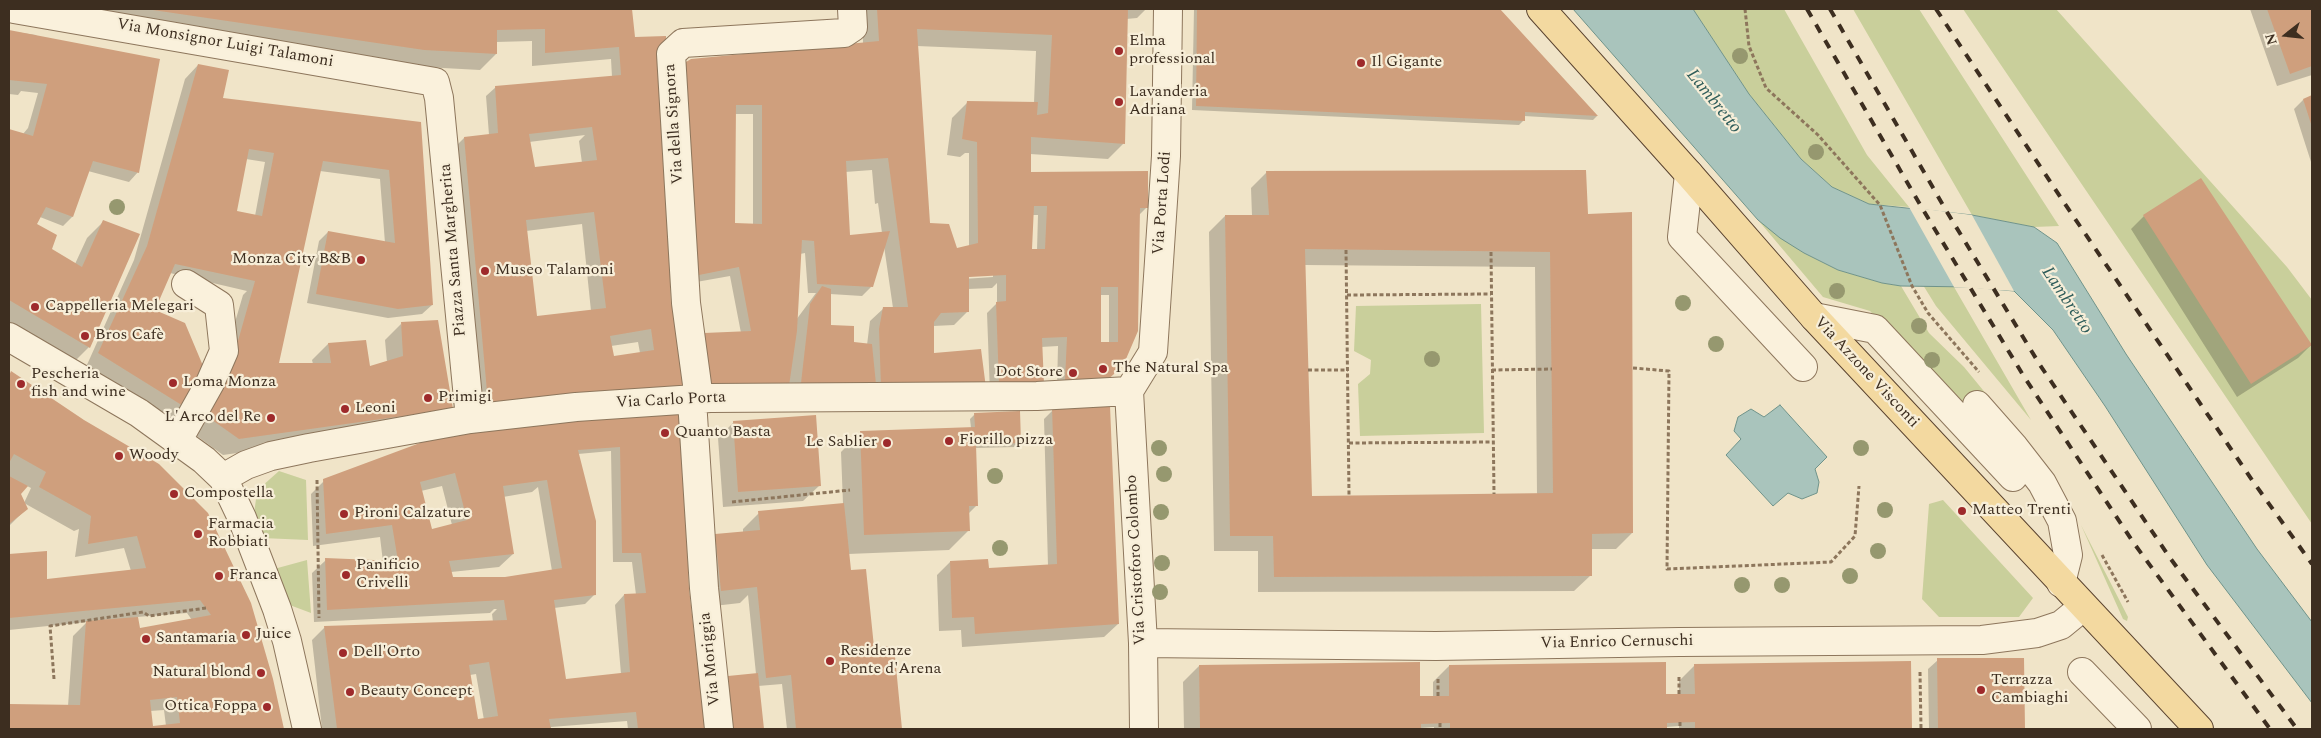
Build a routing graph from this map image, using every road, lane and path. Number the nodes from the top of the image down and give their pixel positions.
1 (14, 9) edge
2 (852, 9) edge
3 (1168, 9) edge
4 (1541, 9) edge
5 (1745, 9) edge
6 (435, 82) joint
7 (1689, 174) junction
8 (1346, 250) dead end
9 (1491, 252) dead end
10 (186, 284) dead end
11 (1912, 286) dead end
12 (1491, 294) junction
13 (1346, 295) junction
14 (1814, 317) junction
15 (9, 337) edge
16 (1804, 367) dead end
17 (1633, 368) dead end
18 (1552, 369) dead end
19 (1308, 370) dead end
20 (1348, 370) junction
21 (1492, 370) junction
22 (1129, 391) junction
23 (696, 399) junction
24 (1977, 405) dead end
25 (470, 419) junction
26 (178, 440) junction
27 (1493, 442) junction
28 (1348, 443) junction
29 (309, 448) junction
30 (2013, 477) dead end
31 (223, 478) junction
32 (1859, 486) dead end
33 (850, 490) dead end
34 (1494, 494) dead end
35 (1349, 495) dead end
36 (698, 505) junction
37 (2061, 583) junction
38 (2083, 607) junction
39 (206, 608) dead end
40 (319, 618) dead end
41 (1920, 639) junction
42 (1142, 643) junction
43 (2082, 672) dead end
44 (54, 679) dead end
45 (1680, 722) dead end
46 (1440, 724) dead end
47 (307, 729) edge
48 (719, 729) edge
49 (1144, 729) edge
50 (1440, 729) edge
51 (1680, 729) edge
52 (1921, 729) edge
53 (2137, 729) edge
54 (2199, 729) edge

1 - 6 street, Via Monsignor Luigi Talamoni
2 - 23 street, Via della Signora
3 - 22 street, Via Porta Lodi
4 - 7 main road, Via Azzone Visconti
5 - 11 path
6 - 25 street, Piazza Santa Margherita
7 - 14 main road, Via Azzone Visconti
7 - 16 street
8 - 13 path
9 - 12 path
10 - 26 street
12 - 13 path
12 - 21 path
13 - 20 path
14 - 30 street
14 - 37 main road, Via Azzone Visconti
15 - 26 street
17 - 32 path
18 - 21 path
19 - 20 path
20 - 28 path
21 - 27 path
22 - 23 street, Via Carlo Porta
22 - 42 street, Via Cristoforo Colombo
23 - 25 street, Via Carlo Porta
23 - 36 street, Via Moriggia
24 - 37 street
25 - 29 street, Via Carlo Porta
26 - 31 street
27 - 28 path
27 - 34 path
28 - 35 path
29 - 31 street, Via Carlo Porta
29 - 40 path
31 - 47 street
33 - 36 path
36 - 48 street, Via Moriggia
37 - 38 main road, Via Azzone Visconti
38 - 41 street, Via Enrico Cernuschi
38 - 54 main road, Via Azzone Visconti
39 - 44 path
41 - 42 street, Via Enrico Cernuschi
41 - 52 path
42 - 49 street, Via Cristoforo Colombo
43 - 53 street
45 - 51 path
46 - 50 path

